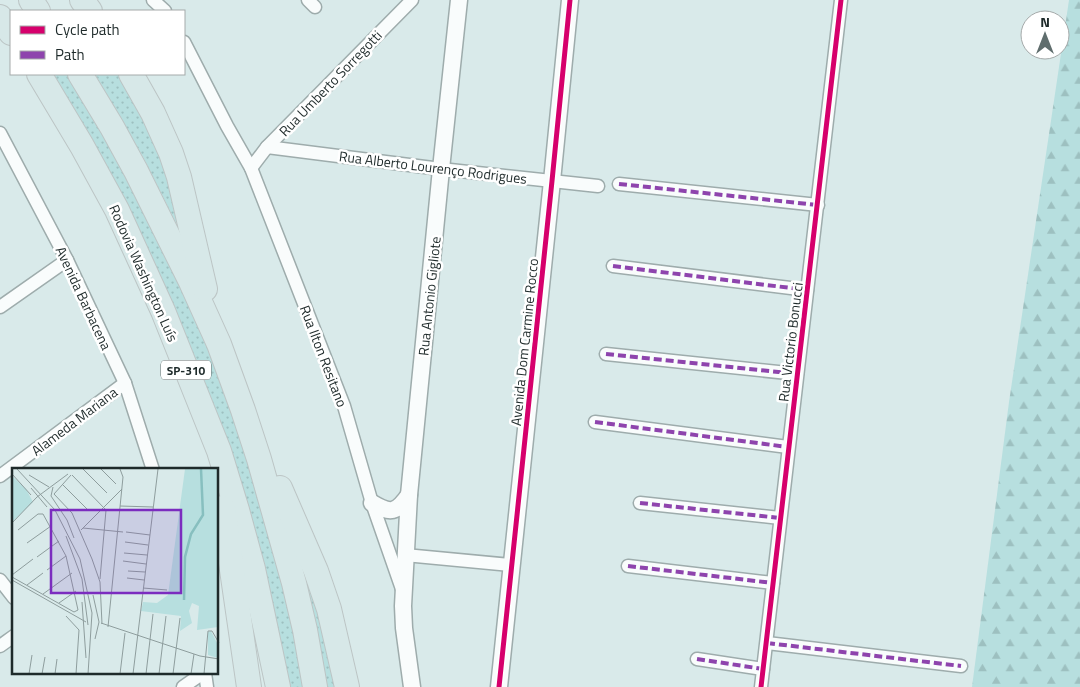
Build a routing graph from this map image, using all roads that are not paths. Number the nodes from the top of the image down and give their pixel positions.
1 (153, 0) edge
2 (412, 0) edge
3 (459, 0) edge
4 (570, 0) edge
5 (841, 0) edge
6 (163, 10) edge
7 (0, 17) edge
8 (10, 32) edge
9 (185, 44) edge
10 (39, 75) edge
11 (81, 75) edge
12 (133, 75) edge
13 (1, 136) edge
14 (267, 147) junction
15 (251, 168) junction
16 (441, 169) junction
17 (552, 180) junction
18 (618, 184) dead end
19 (598, 186) dead end
20 (818, 205) junction
21 (67, 260) junction
22 (613, 266) dead end
23 (807, 290) junction
24 (0, 307) edge
25 (219, 344) junction
26 (606, 354) dead end
27 (797, 374) junction
28 (125, 383) junction
29 (196, 397) junction
30 (244, 410) junction
31 (595, 422) dead end
32 (788, 446) junction
33 (152, 468) edge
34 (214, 468) edge
35 (0, 476) edge
36 (219, 485) edge
37 (409, 495) junction
38 (372, 503) junction
39 (640, 503) dead end
40 (780, 518) junction
41 (406, 556) junction
42 (511, 565) junction
43 (628, 566) dead end
44 (0, 580) edge
45 (773, 583) junction
46 (403, 593) junction
47 (12, 595) edge
48 (12, 637) edge
49 (766, 643) junction
50 (0, 646) edge
51 (697, 659) dead end
52 (961, 666) dead end
53 (763, 668) junction
54 (202, 674) edge
55 (204, 674) edge
56 (183, 687) edge
57 (207, 687) edge
58 (249, 687) edge
59 (278, 687) edge
60 (315, 687) edge
61 (347, 687) edge
62 (412, 687) edge
63 (499, 687) edge
64 (760, 687) edge

1 - 6 street
2 - 14 street, Rua Umberto Sorregotti
3 - 16 street, Rua Antonio Gigliote
4 - 17 street, Avenida Dom Carmine Rocco
5 - 20 street, Rua Victorio Bonucci
7 - 8 highway
9 - 15 street, Rua Ilton Resitano
10 - 29 highway, Rodovia Washington Luís / SP-310
11 - 25 highway, SP-310
12 - 25 highway
13 - 21 street, Avenida Barbacena
14 - 15 street, Rua Umberto Sorregotti
14 - 16 street, Rua Alberto Lourenço Rodrigues
15 - 38 street, Rua Ilton Resitano
16 - 17 street, Rua Alberto Lourenço Rodrigues
16 - 37 street, Rua Antonio Gigliote
17 - 19 street, Rua Alberto Lourenço Rodrigues
17 - 42 street, Avenida Dom Carmine Rocco
18 - 20 street
20 - 23 street, Rua Victorio Bonucci
21 - 24 street
21 - 28 street, Avenida Barbacena
22 - 23 street
23 - 27 street, Rua Victorio Bonucci
25 - 30 highway, SP-310
26 - 27 street
27 - 32 street, Rua Victorio Bonucci
28 - 33 street, Avenida Barbacena
28 - 35 street, Alameda Mariana
29 - 34 highway
29 - 59 highway, Rodovia Washington Luís / SP-310
30 - 60 highway, SP-310
30 - 61 highway
31 - 32 street
32 - 40 street, Rua Victorio Bonucci
36 - 58 highway
37 - 38 street
37 - 41 street, Rua Antonio Gigliote
38 - 46 street, Rua Ilton Resitano
39 - 40 street
40 - 45 street, Rua Victorio Bonucci
41 - 42 street
41 - 46 street, Rua Antonio Gigliote
42 - 63 street, Avenida Dom Carmine Rocco
43 - 45 street
44 - 47 street
45 - 49 street, Rua Victorio Bonucci
46 - 62 street, Rua Ilton Resitano
48 - 50 street
49 - 52 street
49 - 53 street, Rua Victorio Bonucci
51 - 53 street
53 - 64 street, Rua Victorio Bonucci
54 - 56 street
55 - 57 street

